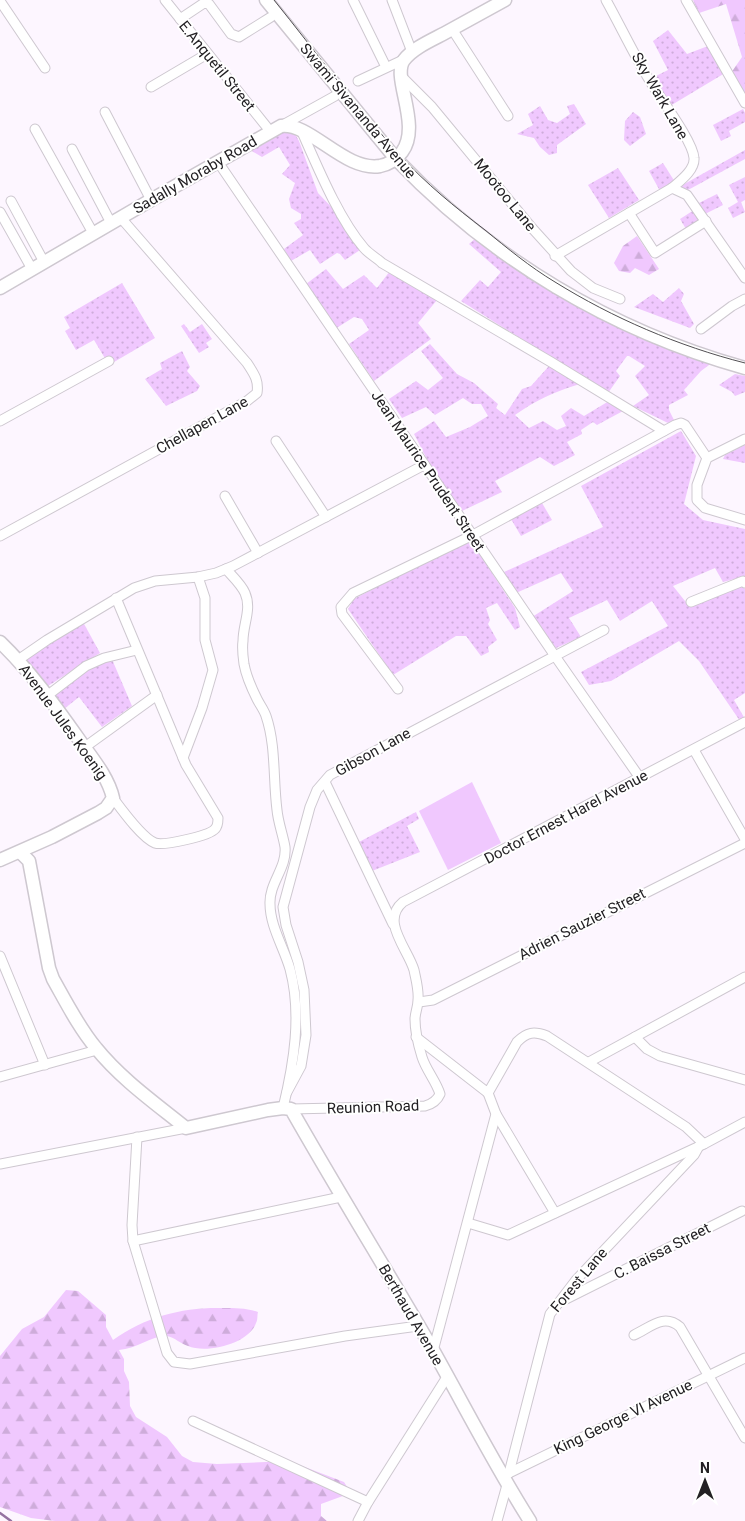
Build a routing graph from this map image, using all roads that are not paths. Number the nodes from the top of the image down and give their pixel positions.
1 (165, 0) edge
2 (266, 0) edge
3 (353, 0) edge
4 (392, 0) edge
5 (505, 0) edge
6 (606, 0) edge
7 (686, 0) edge
8 (0, 1) edge
9 (271, 16) dead end
10 (180, 19) junction
11 (452, 29) junction
12 (207, 54) junction
13 (409, 56) junction
14 (386, 67) junction
15 (45, 68) dead end
16 (402, 77) junction
17 (358, 81) dead end
18 (151, 87) dead end
19 (335, 96) dead end
20 (745, 102) edge
21 (105, 112) dead end
22 (508, 116) dead end
23 (35, 129) dead end
24 (275, 129) junction
25 (302, 132) junction
26 (72, 149) dead end
27 (396, 159) junction
28 (218, 162) junction
29 (672, 188) junction
30 (11, 200) dead end
31 (151, 200) junction
32 (0, 212) edge
33 (628, 213) junction
34 (116, 220) junction
35 (706, 221) junction
36 (94, 234) junction
37 (555, 256) junction
38 (44, 262) junction
39 (32, 270) junction
40 (745, 278) edge
41 (0, 288) edge
42 (620, 299) dead end
43 (745, 299) edge
44 (701, 329) dead end
45 (109, 361) dead end
46 (745, 368) edge
47 (0, 421) edge
48 (664, 431) junction
49 (745, 439) edge
50 (276, 440) dead end
51 (707, 458) junction
52 (424, 465) junction
53 (225, 496) dead end
54 (326, 517) junction
55 (745, 520) edge
56 (473, 535) junction
57 (0, 536) edge
58 (258, 553) junction
59 (226, 569) junction
60 (198, 577) junction
61 (745, 583) edge
62 (116, 598) junction
63 (691, 602) dead end
64 (604, 630) dead end
65 (0, 642) edge
66 (137, 650) junction
67 (554, 656) junction
68 (18, 660) junction
69 (398, 689) dead end
70 (48, 695) junction
71 (157, 695) junction
72 (745, 722) edge
73 (85, 747) junction
74 (694, 750) junction
75 (183, 758) junction
76 (640, 778) junction
77 (325, 782) junction
78 (113, 798) junction
79 (745, 841) edge
80 (28, 853) junction
81 (0, 860) edge
82 (393, 920) junction
83 (0, 956) edge
84 (745, 978) edge
85 (418, 1002) junction
86 (416, 1036) junction
87 (635, 1037) junction
88 (97, 1050) junction
89 (589, 1062) junction
90 (45, 1065) junction
91 (0, 1077) edge
92 (745, 1080) edge
93 (287, 1092) junction
94 (488, 1093) junction
95 (287, 1108) junction
96 (496, 1114) junction
97 (745, 1122) edge
98 (186, 1128) junction
99 (138, 1137) junction
100 (701, 1145) junction
101 (0, 1164) edge
102 (341, 1197) junction
103 (742, 1211) dead end
104 (555, 1213) junction
105 (468, 1222) junction
106 (133, 1241) junction
107 (556, 1304) junction
108 (418, 1326) junction
109 (634, 1335) dead end
110 (433, 1351) junction
111 (745, 1358) edge
112 (708, 1376) junction
113 (447, 1377) junction
114 (193, 1421) dead end
115 (745, 1438) edge
116 (506, 1478) junction
117 (368, 1502) junction
118 (358, 1521) edge
119 (497, 1521) edge
120 (530, 1521) edge

1 - 10 street, E.Anquetil Street
2 - 27 street, Swami Sivananda Avenue
3 - 14 street
4 - 13 street
5 - 11 street
6 - 29 street, Sky Wark Lane
7 - 20 street
8 - 15 street
9 - 10 street
10 - 12 street, E.Anquetil Street
11 - 13 street
11 - 22 street
12 - 18 street
12 - 24 street, E.Anquetil Street
13 - 14 street
13 - 16 street
14 - 17 street
16 - 27 street
16 - 37 street, Mootoo Lane
19 - 24 street
21 - 31 street
23 - 36 street
24 - 25 street
24 - 28 street, Sadally Moraby Road
25 - 27 street
25 - 48 street
26 - 34 street
27 - 46 street, Swami Sivananda Avenue
28 - 31 street, Sadally Moraby Road
28 - 52 street, Jean Maurice Prudent Street
29 - 33 street, Sky Wark Lane
29 - 35 street
30 - 38 street
31 - 34 street, Sadally Moraby Road
32 - 39 street
33 - 35 street
33 - 37 street, Sky Wark Lane
34 - 36 street, Sadally Moraby Road
34 - 57 street, Chellapen Lane
35 - 40 street
36 - 38 street, Sadally Moraby Road
37 - 42 street, Mootoo Lane
38 - 39 street, Sadally Moraby Road
39 - 41 street, Sadally Moraby Road
43 - 44 street
45 - 47 street
48 - 51 street
48 - 56 street
49 - 51 street
50 - 54 street
51 - 55 street
52 - 54 street
52 - 56 street, Jean Maurice Prudent Street
53 - 58 street
54 - 58 street
56 - 67 street, Jean Maurice Prudent Street
56 - 69 street
58 - 59 street
59 - 60 street
59 - 93 street
60 - 62 street
60 - 75 street
61 - 63 street
62 - 66 street
62 - 68 street
64 - 67 street, Gibson Lane
65 - 68 street, Avenue Jules Koenig
66 - 70 street
66 - 71 street
67 - 76 street, Jean Maurice Prudent Street
67 - 77 street, Gibson Lane
68 - 70 street, Avenue Jules Koenig
70 - 73 street, Avenue Jules Koenig
71 - 73 street
71 - 75 street
72 - 74 street, Doctor Ernest Harel Avenue
73 - 78 street, Avenue Jules Koenig
74 - 76 street, Doctor Ernest Harel Avenue
74 - 79 street
75 - 78 street
76 - 82 street, Doctor Ernest Harel Avenue
77 - 82 street, Reunion Road
77 - 93 street, Gibson Lane
78 - 80 street, Avenue Jules Koenig
79 - 85 street, Adrien Sauzier Street
80 - 81 street
80 - 88 street
82 - 85 street, Reunion Road
83 - 90 street
84 - 87 street
85 - 86 street, Reunion Road
86 - 94 street
86 - 95 street, Reunion Road
87 - 89 street
87 - 92 street
88 - 90 street
88 - 98 street
89 - 94 street
89 - 100 street
90 - 91 street
93 - 95 street
94 - 96 street
95 - 98 street
95 - 102 street, Berthaud Avenue
96 - 104 street
96 - 105 street
97 - 100 street
98 - 99 street
99 - 101 street
99 - 106 street
100 - 104 street
100 - 107 street, Forest Lane
102 - 106 street
102 - 108 street, Berthaud Avenue
103 - 107 street, C. Baissa Street
104 - 105 street
105 - 110 street
106 - 108 street
107 - 116 street, Forest Lane
108 - 110 street, Berthaud Avenue
109 - 112 street
110 - 113 street, Berthaud Avenue
111 - 112 street, King George VI Avenue
112 - 115 street
112 - 116 street, King George VI Avenue
113 - 116 street, Berthaud Avenue
113 - 117 street
114 - 117 street
116 - 119 street, Forest Lane
116 - 120 street, Berthaud Avenue
117 - 118 street

